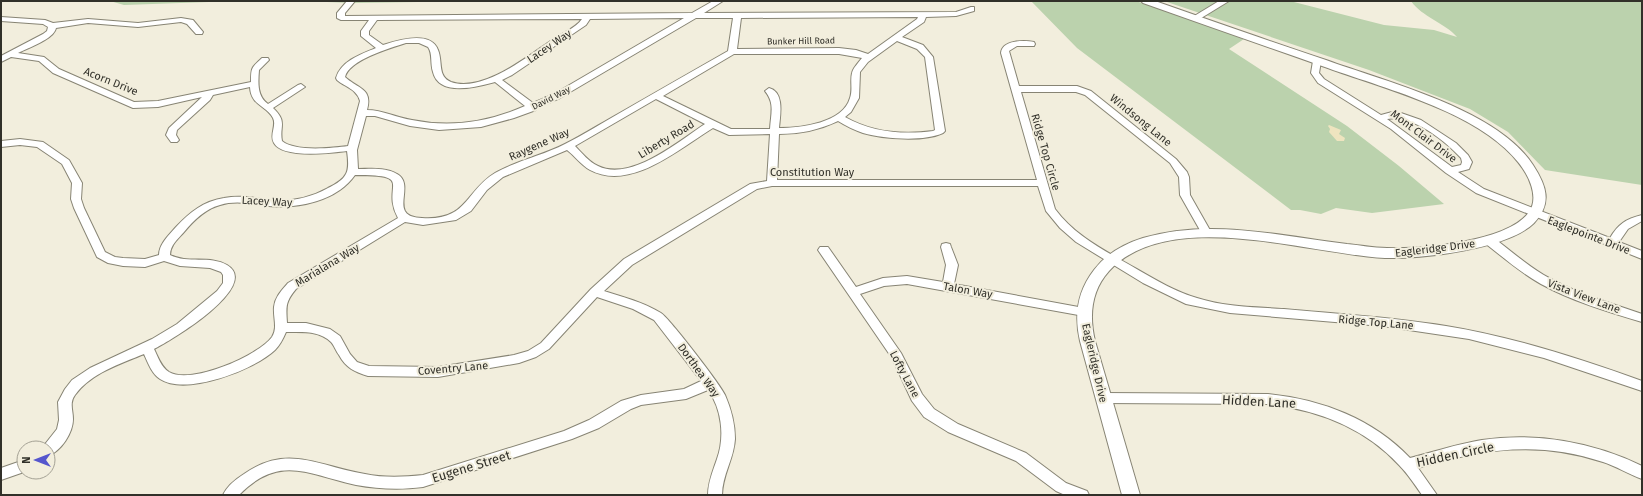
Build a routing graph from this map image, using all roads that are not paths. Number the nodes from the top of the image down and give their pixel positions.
1 (351, 1) edge
2 (720, 1) edge
3 (1146, 1) edge
4 (1225, 1) edge
5 (971, 9) dead end
6 (922, 14) junction
7 (588, 16) junction
8 (693, 16) junction
9 (737, 16) junction
10 (375, 18) junction
11 (1196, 18) junction
12 (1, 19) edge
13 (52, 26) junction
14 (198, 32) dead end
15 (896, 38) junction
16 (1031, 44) dead end
17 (383, 49) junction
18 (732, 52) junction
19 (12, 55) junction
20 (868, 58) junction
21 (1, 59) edge
22 (265, 60) dead end
23 (1317, 62) junction
24 (497, 80) junction
25 (254, 84) junction
26 (301, 87) dead end
27 (1015, 88) junction
28 (769, 91) dead end
29 (209, 94) junction
30 (656, 96) junction
31 (267, 108) junction
32 (533, 108) junction
33 (363, 113) junction
34 (838, 118) junction
35 (1380, 118) junction
36 (712, 124) junction
37 (775, 132) junction
38 (174, 140) dead end
39 (1, 144) edge
40 (568, 146) junction
41 (352, 148) junction
42 (1450, 171) junction
43 (352, 172) junction
44 (1041, 183) junction
45 (772, 184) junction
46 (1536, 214) junction
47 (405, 218) junction
48 (1642, 218) edge
49 (1206, 232) junction
50 (1490, 241) junction
51 (1613, 244) junction
52 (946, 248) dead end
53 (824, 250) dead end
54 (1642, 255) edge
55 (165, 257) junction
56 (1112, 260) junction
57 (609, 278) joint
58 (948, 287) junction
59 (595, 292) junction
60 (853, 292) junction
61 (1084, 312) junction
62 (1642, 318) edge
63 (282, 328) junction
64 (147, 347) junction
65 (710, 383) junction
66 (1642, 386) edge
67 (1103, 398) junction
68 (56, 443) edge
69 (1408, 465) junction
70 (16, 469) edge
71 (1642, 473) edge
72 (1, 474) edge
73 (230, 495) edge
74 (715, 495) edge
75 (1082, 495) edge
76 (1131, 495) edge
77 (1430, 495) edge

1 - 10 street
2 - 8 street, David Way
3 - 11 main road
4 - 11 street
5 - 6 street
6 - 9 street
6 - 15 street
7 - 8 street
7 - 10 street
7 - 24 street, Lacey Way
8 - 9 street
8 - 32 street, David Way
9 - 18 street
10 - 17 street
11 - 23 main road
12 - 13 street
13 - 14 street
13 - 19 street
15 - 20 street
15 - 34 street
16 - 27 street, Ridge Top Circle
17 - 24 street, Lacey Way
17 - 33 street, Lacey Way
18 - 20 street, Bunker Hill Road
18 - 30 street, Raygene Way
19 - 21 street
19 - 29 street, Acorn Drive
20 - 34 street
22 - 25 street
23 - 35 street, Mont Clair Drive
23 - 46 main road
24 - 32 street
25 - 29 street, Acorn Drive
25 - 31 street
26 - 31 street
27 - 44 street, Ridge Top Circle
27 - 49 street, Windsong Lane
28 - 37 street
29 - 38 street
30 - 36 street
30 - 40 street, Raygene Way
31 - 41 street
32 - 33 street, David Way
33 - 41 street, Lacey Way
34 - 37 street
35 - 42 street, Mont Clair Drive
35 - 42 street
36 - 37 street
36 - 40 street, Liberty Road
37 - 45 street
39 - 55 street
40 - 47 street, Raygene Way
41 - 43 street, Lacey Way
42 - 46 street, Mont Clair Drive
43 - 47 street
43 - 55 street, Lacey Way
44 - 45 street, Constitution Way
44 - 56 street, Ridge Top Circle
45 - 57 street, Constitution Way
46 - 50 main road, Eagleridge Drive
46 - 51 street, Eaglepointe Drive
47 - 63 street, Marialana Way
48 - 51 street
49 - 50 main road, Eagleridge Drive
49 - 56 main road, Eagleridge Drive
50 - 62 street, Vista View Lane
51 - 54 street, Eaglepointe Drive
52 - 58 street
53 - 60 street, Lofty Lane
55 - 64 street
56 - 61 main road, Eagleridge Drive
56 - 66 street, Ridge Top Lane
57 - 59 street, Coventry Lane
58 - 60 street, Talon Way
58 - 61 street, Talon Way
59 - 63 street, Coventry Lane
59 - 65 street, Dorthea Way
60 - 75 street, Lofty Lane
61 - 67 main road, Eagleridge Drive
63 - 64 street
64 - 68 street
65 - 73 street, Eugene Street
65 - 74 street, Dorthea Way
67 - 69 street, Hidden Lane
67 - 76 main road, Eagleridge Drive
69 - 71 street, Hidden Circle
69 - 77 street, Hidden Lane
70 - 72 street

